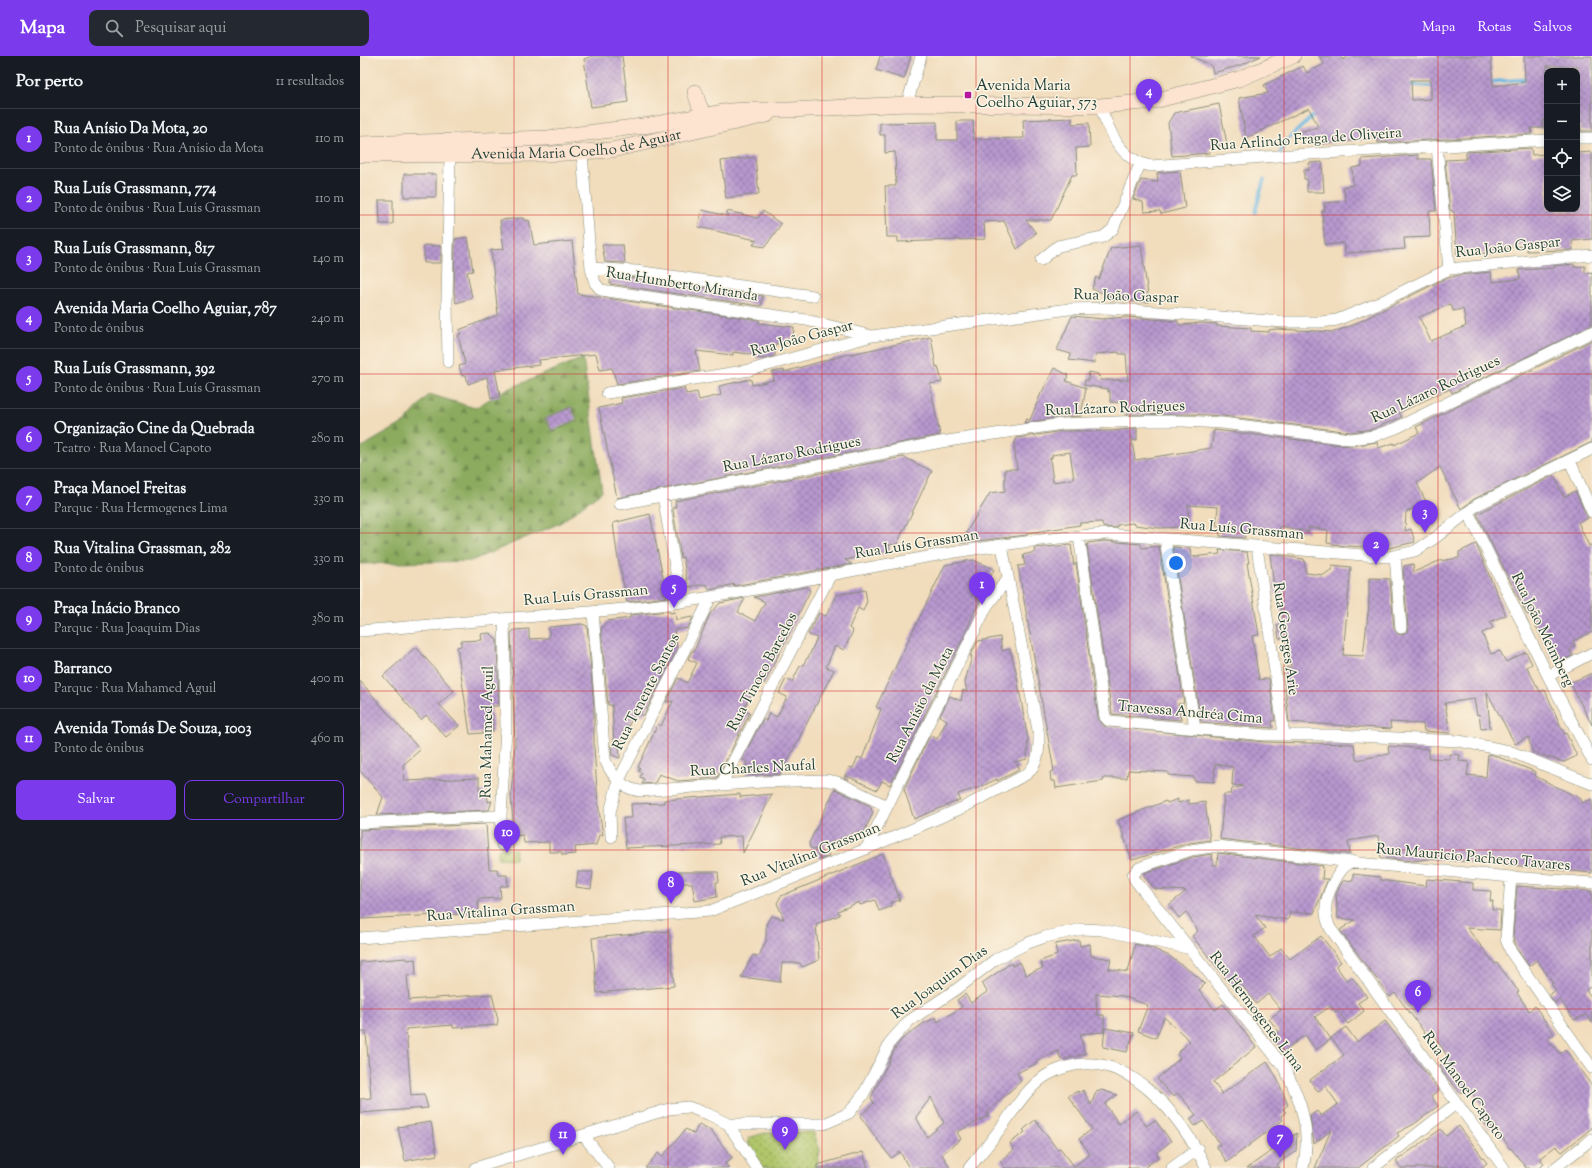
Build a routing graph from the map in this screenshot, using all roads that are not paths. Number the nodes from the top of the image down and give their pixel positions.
1 (921, 56) edge
2 (1293, 56) edge
3 (695, 92) dead end
4 (907, 104) junction
5 (1100, 106) junction
6 (790, 110) junction
7 (705, 115) junction
8 (678, 119) junction
9 (1580, 138) edge
10 (1592, 138) edge
11 (1544, 140) edge
12 (360, 144) edge
13 (1437, 147) junction
14 (601, 151) junction
15 (582, 153) junction
16 (450, 154) junction
17 (360, 155) edge
18 (1140, 164) junction
19 (1592, 255) edge
20 (1041, 260) dead end
21 (591, 268) junction
22 (1449, 269) junction
23 (813, 296) dead end
24 (1592, 332) edge
25 (872, 336) junction
26 (448, 362) dead end
27 (608, 394) dead end
28 (1592, 449) edge
29 (1570, 461) junction
30 (663, 495) junction
31 (620, 504) dead end
32 (1468, 512) junction
33 (1592, 512) edge
34 (1079, 536) junction
35 (1165, 538) junction
36 (1002, 546) junction
37 (1257, 547) junction
38 (1394, 556) junction
39 (832, 574) junction
40 (1008, 578) junction
41 (711, 598) junction
42 (681, 602) junction
43 (593, 612) junction
44 (504, 619) junction
45 (1401, 628) dead end
46 (360, 631) edge
47 (1592, 653) edge
48 (1548, 676) junction
49 (1195, 728) junction
50 (1284, 734) junction
51 (1592, 760) edge
52 (618, 782) junction
53 (1592, 784) edge
54 (720, 785) junction
55 (887, 806) junction
56 (501, 816) junction
57 (360, 823) edge
58 (611, 837) dead end
59 (502, 845) dead end
60 (866, 849) junction
61 (1351, 861) junction
62 (1511, 877) junction
63 (1592, 883) edge
64 (360, 938) edge
65 (1187, 948) junction
66 (1592, 1068) edge
67 (1457, 1104) junction
68 (728, 1124) junction
69 (584, 1136) junction
70 (1592, 1139) edge
71 (1198, 1149) junction
72 (475, 1168) edge
73 (609, 1168) edge
74 (757, 1168) edge
75 (970, 1168) edge
76 (1172, 1168) edge
77 (1206, 1168) edge
78 (1303, 1168) edge
79 (1373, 1168) edge
80 (1504, 1168) edge
81 (1555, 1168) edge

1 - 4 street
2 - 5 main road, Avenida Maria Coelho de Aguiar
3 - 7 main road
4 - 5 main road, Avenida Maria Coelho de Aguiar
4 - 6 main road, Avenida Maria Coelho de Aguiar
5 - 18 street
6 - 7 main road, Avenida Maria Coelho de Aguiar
6 - 14 main road, Avenida Maria Coelho de Aguiar
7 - 8 main road, Avenida Maria Coelho de Aguiar
8 - 12 main road, Avenida Maria Coelho de Aguiar
8 - 14 main road
9 - 10 street
11 - 13 street, Rua Arlindo Fraga de Oliveira
13 - 18 street, Rua Arlindo Fraga de Oliveira
13 - 22 street
14 - 15 main road, Avenida Maria Coelho de Aguiar
15 - 16 main road, Avenida Maria Coelho de Aguiar
15 - 21 street, Rua Humberto Miranda
16 - 17 main road, Avenida Maria Coelho de Aguiar
16 - 26 street
18 - 20 street
19 - 22 street, Rua João Gaspar
21 - 23 street
21 - 25 street, Rua Humberto Miranda
22 - 25 street, Rua João Gaspar
24 - 30 street, Rua Lázaro Rodrigues
25 - 27 street, Rua João Gaspar
28 - 29 street, Rua Luís Grassman
29 - 32 street, Rua Luís Grassman
29 - 33 street
30 - 31 street, Rua Lázaro Rodrigues
30 - 42 street
32 - 38 street, Rua Luís Grassman
32 - 48 street, Rua João Meimberg
34 - 35 street, Rua Luís Grassman
34 - 36 street, Rua Luís Grassman
34 - 49 street, Travessa Andréa Cima
35 - 37 street, Rua Luís Grassman
35 - 49 street
36 - 39 street, Rua Luís Grassman
36 - 40 street, Rua Vitalina Grassman
37 - 38 street, Rua Luís Grassman
37 - 50 street, Rua Georges Arie
38 - 45 street
39 - 41 street, Rua Luís Grassman
39 - 54 street, Rua Tinoco Barcelos
40 - 55 street, Rua Anísio da Mota
40 - 60 street, Rua Vitalina Grassman
41 - 42 street, Rua Luís Grassman
41 - 52 street, Rua Tenente Santos
42 - 43 street, Rua Luís Grassman
43 - 44 street, Rua Luís Grassman
43 - 52 street
44 - 46 street, Rua Luís Grassman
44 - 56 street, Rua Mahamed Aguil
47 - 48 street
48 - 51 street, Rua João Meimberg
49 - 50 street, Travessa Andréa Cima
50 - 53 street, Travessa Andréa Cima
52 - 54 street, Rua Charles Naufal
52 - 58 street, Rua Tenente Santos
54 - 55 street, Rua Charles Naufal
55 - 60 street, Rua Anísio da Mota
56 - 57 street
56 - 59 street, Rua Mahamed Aguil
60 - 64 street, Rua Vitalina Grassman
61 - 62 street, Rua Mauricio Pacheco Tavares
61 - 65 street, Rua Mauricio Pacheco Tavares
61 - 67 street, Rua Manoel Capoto
62 - 63 street, Rua Mauricio Pacheco Tavares
62 - 66 street
65 - 68 street, Rua Joaquim Dias
65 - 78 street, Rua Hermogenes Lima
67 - 79 street
67 - 80 street, Rua Manoel Capoto
68 - 69 street
68 - 74 street
69 - 72 street
69 - 73 street
70 - 81 street
71 - 75 street
71 - 76 street
71 - 77 street

